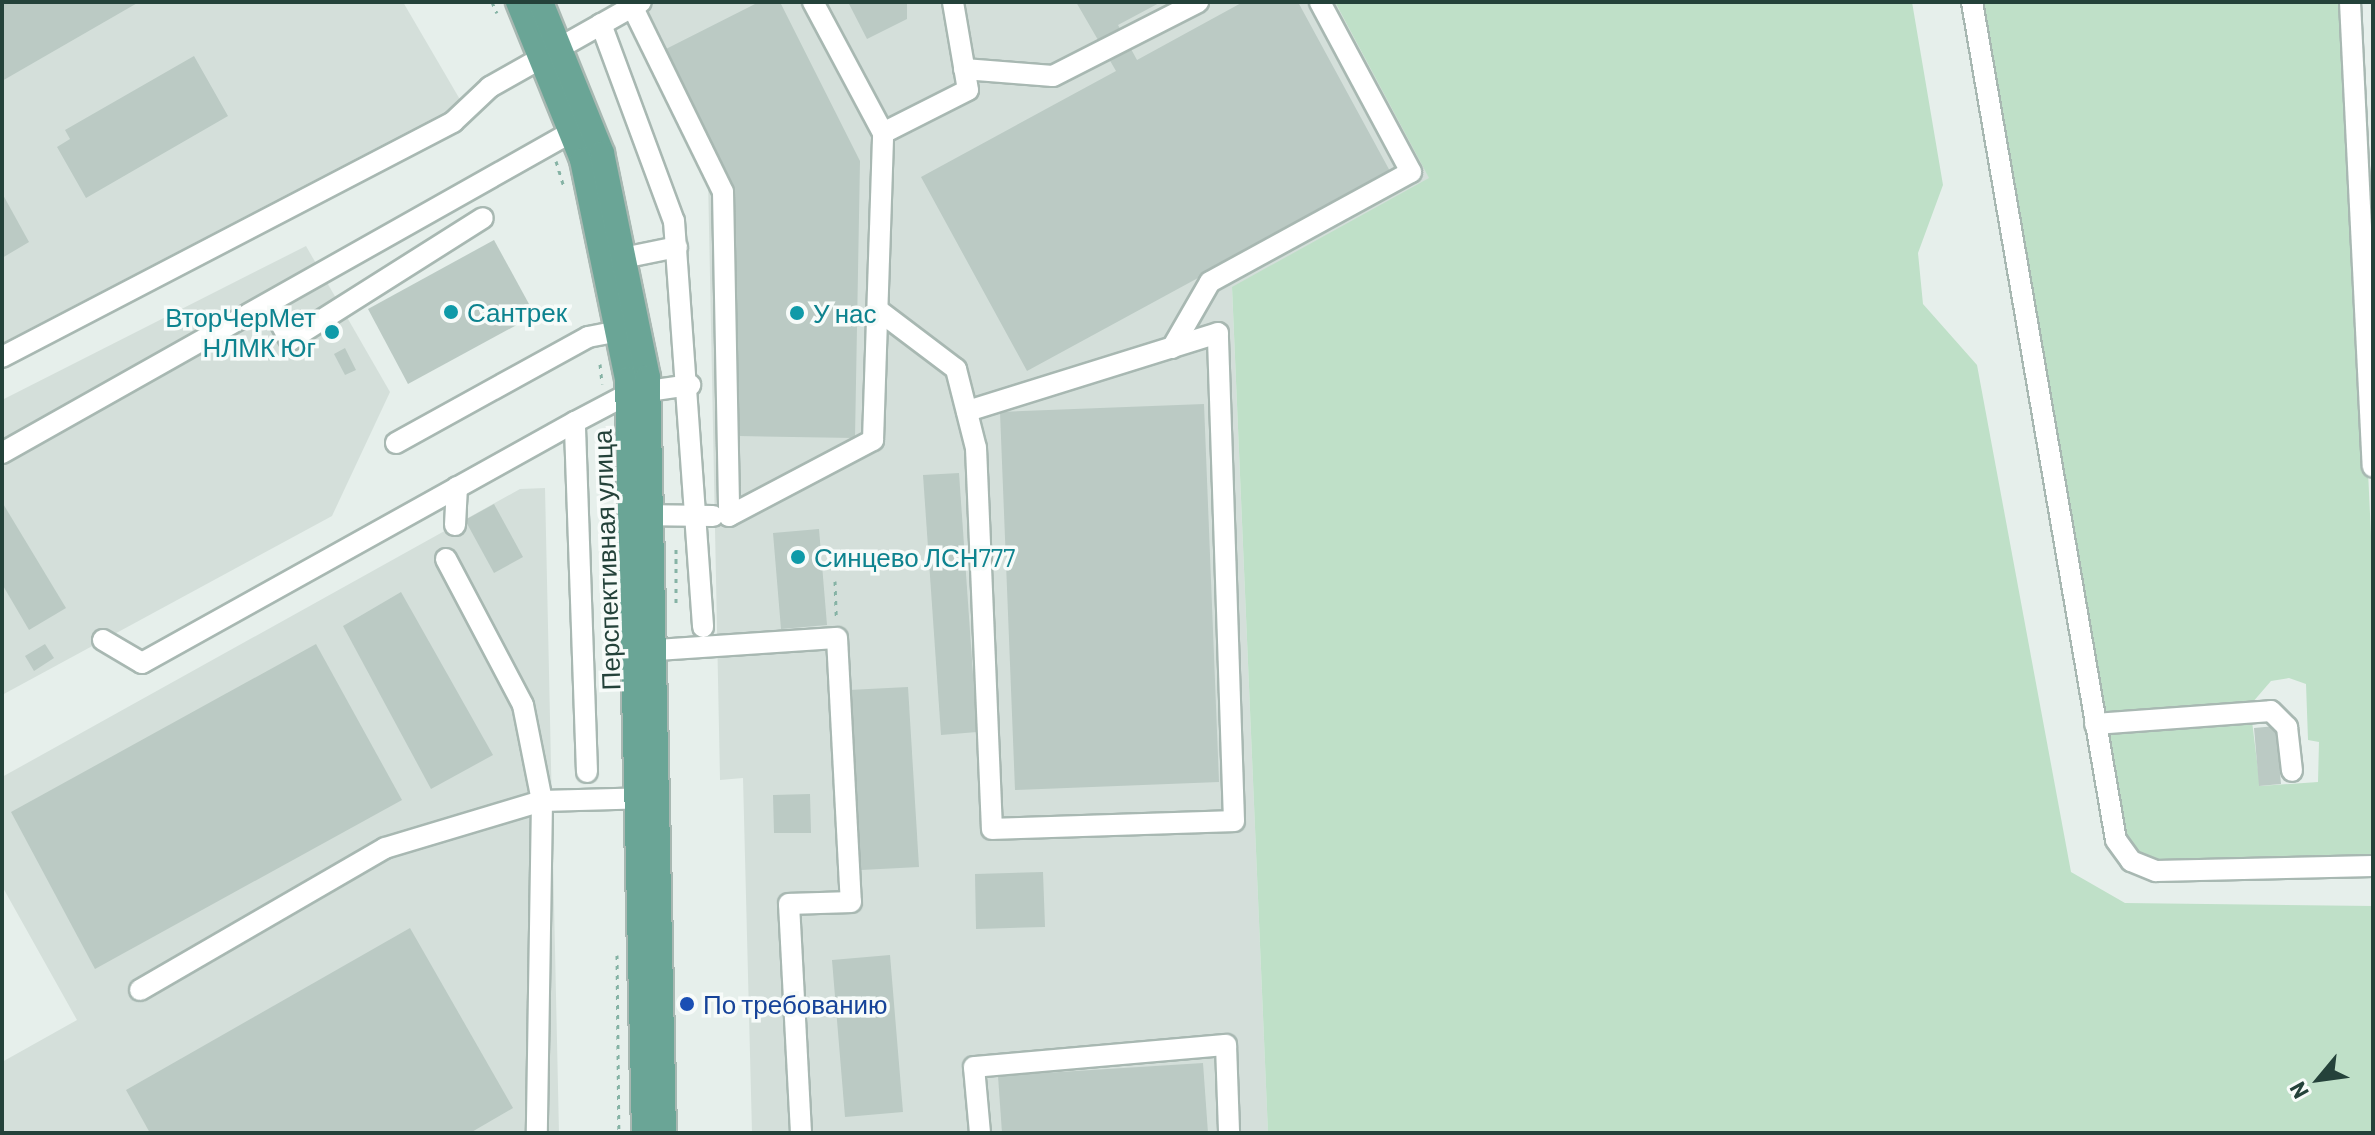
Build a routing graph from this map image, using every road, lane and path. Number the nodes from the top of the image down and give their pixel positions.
1 (518, 2) edge
2 (541, 2) edge
3 (813, 2) edge
4 (953, 2) edge
5 (1198, 2) edge
6 (1320, 2) edge
7 (1972, 2) edge
8 (2350, 2) edge
9 (637, 4) edge
10 (601, 24) junction
11 (552, 52) junction
12 (964, 69) junction
13 (582, 126) junction
14 (883, 133) junction
15 (483, 218) dead end
16 (677, 247) junction
17 (628, 257) junction
18 (271, 305) junction
19 (878, 310) junction
20 (630, 329) junction
21 (1172, 348) junction
22 (2, 357) edge
23 (690, 385) junction
24 (639, 393) junction
25 (967, 411) junction
26 (575, 422) junction
27 (396, 443) dead end
28 (2, 453) edge
29 (2373, 466) edge
30 (457, 487) junction
31 (645, 515) junction
32 (700, 515) junction
33 (729, 516) junction
34 (455, 525) dead end
35 (446, 559) dead end
36 (835, 581) dead end
37 (703, 627) dead end
38 (837, 638) junction
39 (103, 640) dead end
40 (648, 651) junction
41 (2095, 724) junction
42 (2292, 771) dead end
43 (587, 772) dead end
44 (650, 798) junction
45 (542, 801) junction
46 (2373, 866) edge
47 (140, 990) dead end
48 (537, 1133) edge
49 (644, 1133) edge
50 (664, 1133) edge
51 (801, 1133) edge
52 (980, 1133) edge
53 (1229, 1133) edge

1 - 11 main road, Перспективная улица
2 - 11 main road, Перспективная улица
3 - 14 lane
4 - 12 lane
5 - 12 lane
6 - 21 lane
7 - 41 lane
8 - 29 lane
9 - 10 lane
9 - 33 lane
10 - 11 lane
10 - 16 lane
11 - 13 main road, Перспективная улица
11 - 22 lane
12 - 14 lane
13 - 17 main road, Перспективная улица
13 - 18 lane
13 - 20 main road, Перспективная улица
14 - 19 lane
15 - 18 lane
16 - 17 lane
16 - 23 lane
17 - 20 main road, Перспективная улица
18 - 28 lane
19 - 25 lane
19 - 33 lane
20 - 24 main road, Перспективная улица
20 - 27 lane
21 - 25 lane
21 - 25 lane
23 - 24 lane
23 - 32 lane
24 - 26 lane
24 - 31 main road, Перспективная улица
26 - 30 lane
26 - 43 lane
30 - 34 lane
30 - 39 lane
31 - 32 lane
31 - 40 main road, Перспективная улица
32 - 33 lane
32 - 37 lane
35 - 45 lane
36 - 38 path
38 - 40 lane
38 - 51 lane
40 - 44 main road, Перспективная улица
41 - 42 lane
41 - 46 lane
44 - 45 lane
44 - 49 main road, Перспективная улица
44 - 50 main road, Перспективная улица
45 - 47 lane
45 - 48 lane
52 - 53 lane

